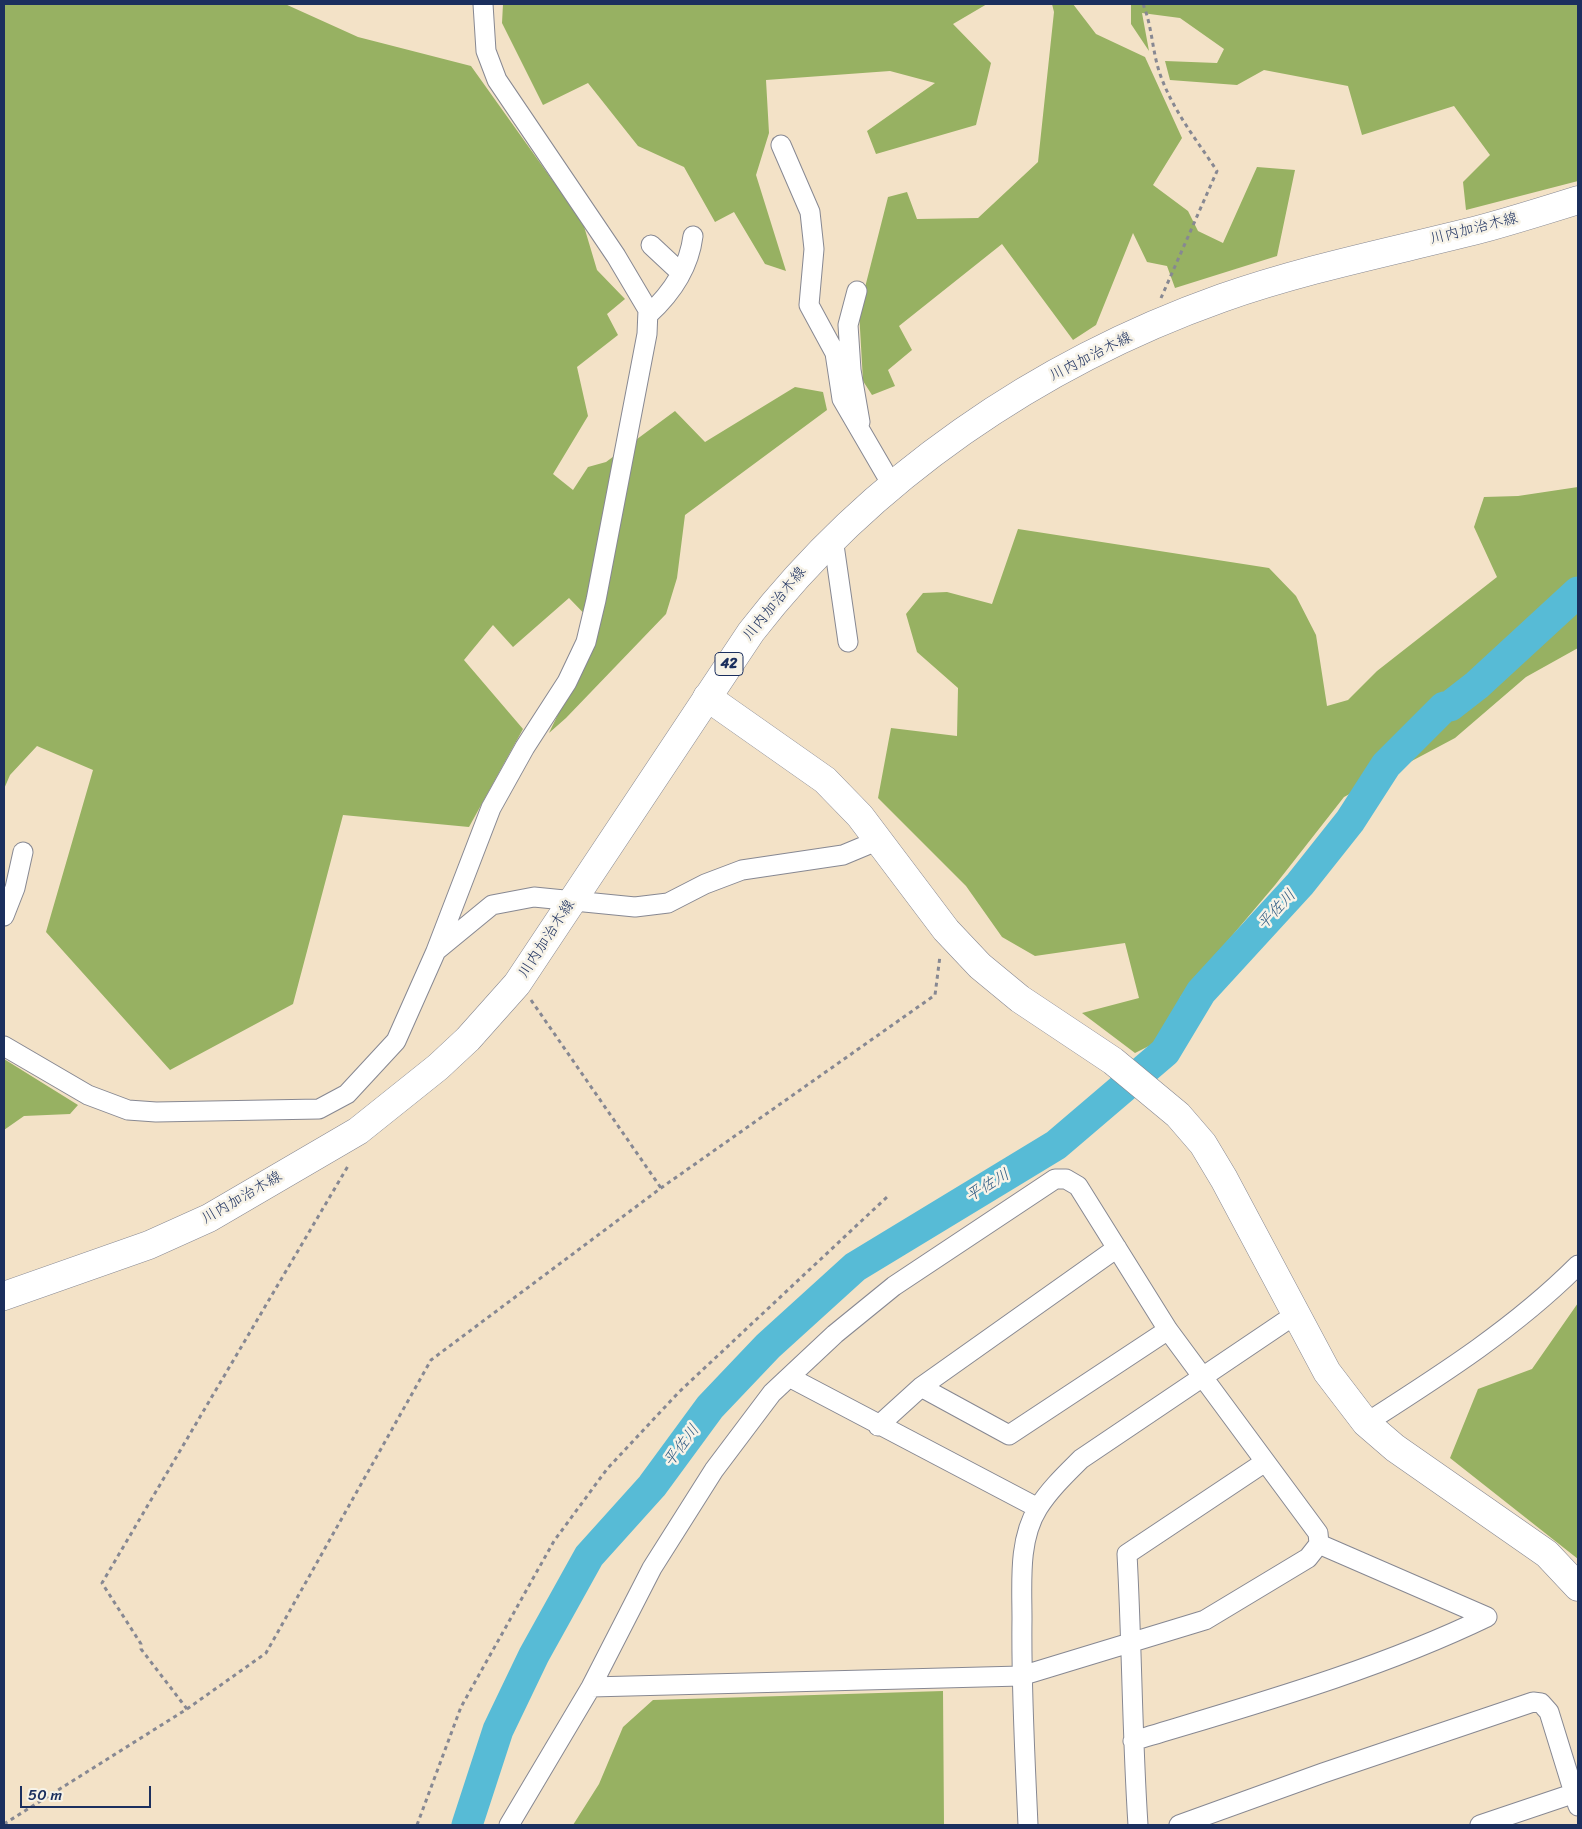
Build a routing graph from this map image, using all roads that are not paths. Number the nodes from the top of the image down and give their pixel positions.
1 (483, 4) edge
2 (781, 145) dead end
3 (1578, 200) edge
4 (693, 236) dead end
5 (651, 245) dead end
6 (681, 273) junction
7 (857, 291) dead end
8 (648, 315) junction
9 (863, 438) junction
10 (892, 485) junction
11 (833, 538) junction
12 (848, 642) dead end
13 (707, 697) junction
14 (879, 840) junction
15 (23, 852) dead end
16 (571, 901) junction
17 (4, 916) edge
18 (436, 951) junction
19 (4, 1046) edge
20 (1118, 1248) junction
21 (1578, 1265) edge
22 (4, 1296) edge
23 (1296, 1314) junction
24 (1168, 1330) junction
25 (789, 1377) junction
26 (1201, 1378) junction
27 (921, 1387) junction
28 (1366, 1423) junction
29 (878, 1426) junction
30 (1265, 1462) junction
31 (1038, 1508) junction
32 (1319, 1544) junction
33 (1578, 1587) edge
34 (1132, 1641) junction
35 (1021, 1676) junction
36 (592, 1687) junction
37 (1133, 1742) junction
38 (1577, 1800) edge
39 (509, 1825) edge
40 (1028, 1825) edge
41 (1138, 1825) edge
42 (1179, 1825) edge
43 (1480, 1825) edge

1 - 8 street
2 - 9 street
3 - 10 main road, 川内加治木線 / 42
4 - 6 street
5 - 6 street
6 - 8 street
7 - 9 street
8 - 18 street
9 - 10 street
10 - 11 main road, 川内加治木線 / 42
11 - 12 street
11 - 13 main road, 川内加治木線 / 42
13 - 14 main road
13 - 16 main road, 川内加治木線 / 42
14 - 16 street
14 - 23 main road
15 - 17 street
16 - 18 street
16 - 22 main road, 川内加治木線 / 42
18 - 19 street
20 - 24 street
20 - 25 street
20 - 27 street
21 - 28 street
23 - 26 street
23 - 28 main road
24 - 26 street
24 - 27 street
25 - 29 street
25 - 36 street
26 - 30 street
26 - 31 street
27 - 29 street
28 - 33 main road
29 - 31 street
30 - 32 street
30 - 34 street
31 - 35 street
32 - 34 street
32 - 37 street
34 - 35 street
34 - 37 street
35 - 36 street
35 - 40 street
36 - 39 street
37 - 41 street
38 - 42 street
38 - 43 street

